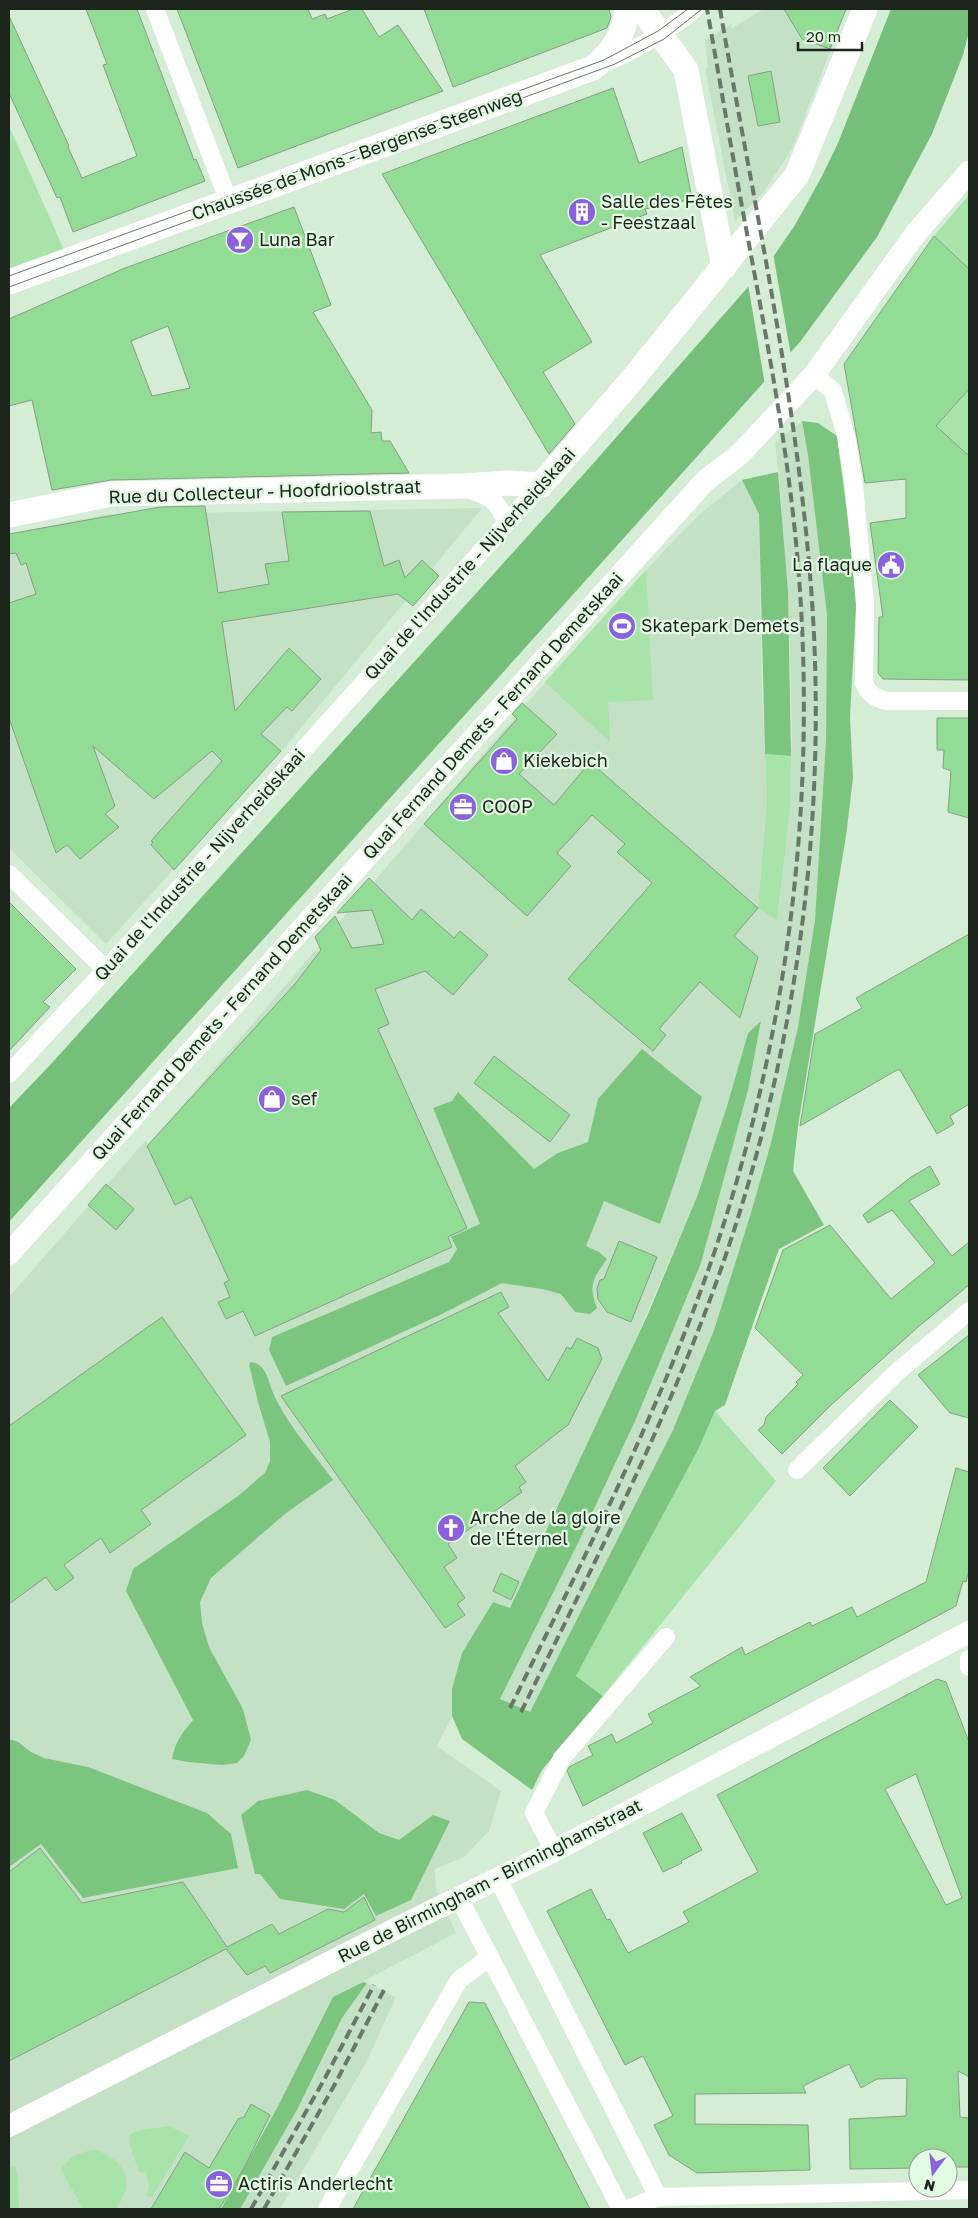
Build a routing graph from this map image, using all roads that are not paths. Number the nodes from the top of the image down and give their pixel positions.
1 (156, 9) edge
2 (626, 9) edge
3 (642, 9) edge
4 (695, 9) edge
5 (865, 9) edge
6 (660, 35) junction
7 (593, 68) junction
8 (969, 172) edge
9 (229, 202) junction
10 (724, 267) junction
11 (9, 282) edge
12 (814, 374) junction
13 (541, 485) junction
14 (464, 486) junction
15 (9, 515) edge
16 (507, 523) junction
17 (969, 701) edge
18 (9, 874) edge
19 (106, 970) junction
20 (9, 1074) edge
21 (9, 1254) edge
22 (969, 1311) edge
23 (797, 1470) dead end
24 (969, 1632) edge
25 (666, 1637) dead end
26 (969, 1660) edge
27 (969, 1667) edge
28 (554, 1851) junction
29 (498, 1879) junction
30 (459, 1898) junction
31 (490, 1957) junction
32 (9, 2126) edge
33 (969, 2190) edge
34 (658, 2197) junction
35 (327, 2209) edge
36 (621, 2209) edge
37 (628, 2209) edge

1 - 9 street
2 - 7 main road
3 - 6 main road
4 - 6 street, Chaussée de Mons - Bergense Steenweg
5 - 10 main road, Quai de l'Industrie - Nijverheidskaai
6 - 7 street, Chaussée de Mons - Bergense Steenweg
6 - 10 main road
7 - 9 main road, Chaussée de Mons - Bergense Steenweg
8 - 12 street, Quai Fernand Demets - Fernand Demetskaai
9 - 11 main road, Chaussée de Mons - Bergense Steenweg
10 - 13 main road, Quai de l'Industrie - Nijverheidskaai
12 - 17 street
12 - 21 street, Quai Fernand Demets - Fernand Demetskaai
13 - 14 main road, Rue du Collecteur - Hoofdrioolstraat
13 - 16 street, Quai de l'Industrie - Nijverheidskaai
14 - 15 main road, Rue du Collecteur - Hoofdrioolstraat
14 - 16 street, Rue du Collecteur - Hoofdrioolstraat
16 - 19 street, Quai de l'Industrie - Nijverheidskaai
18 - 19 street
19 - 20 street, Quai de l'Industrie - Nijverheidskaai
22 - 23 street
24 - 28 street, Rue de Birmingham - Birminghamstraat
25 - 28 street
26 - 27 street
28 - 29 street, Rue de Birmingham - Birminghamstraat
29 - 30 street, Rue de Birmingham - Birminghamstraat
29 - 34 street
30 - 31 street
30 - 32 street, Rue de Birmingham - Birminghamstraat
31 - 35 street
31 - 36 street
33 - 34 street
34 - 37 street

